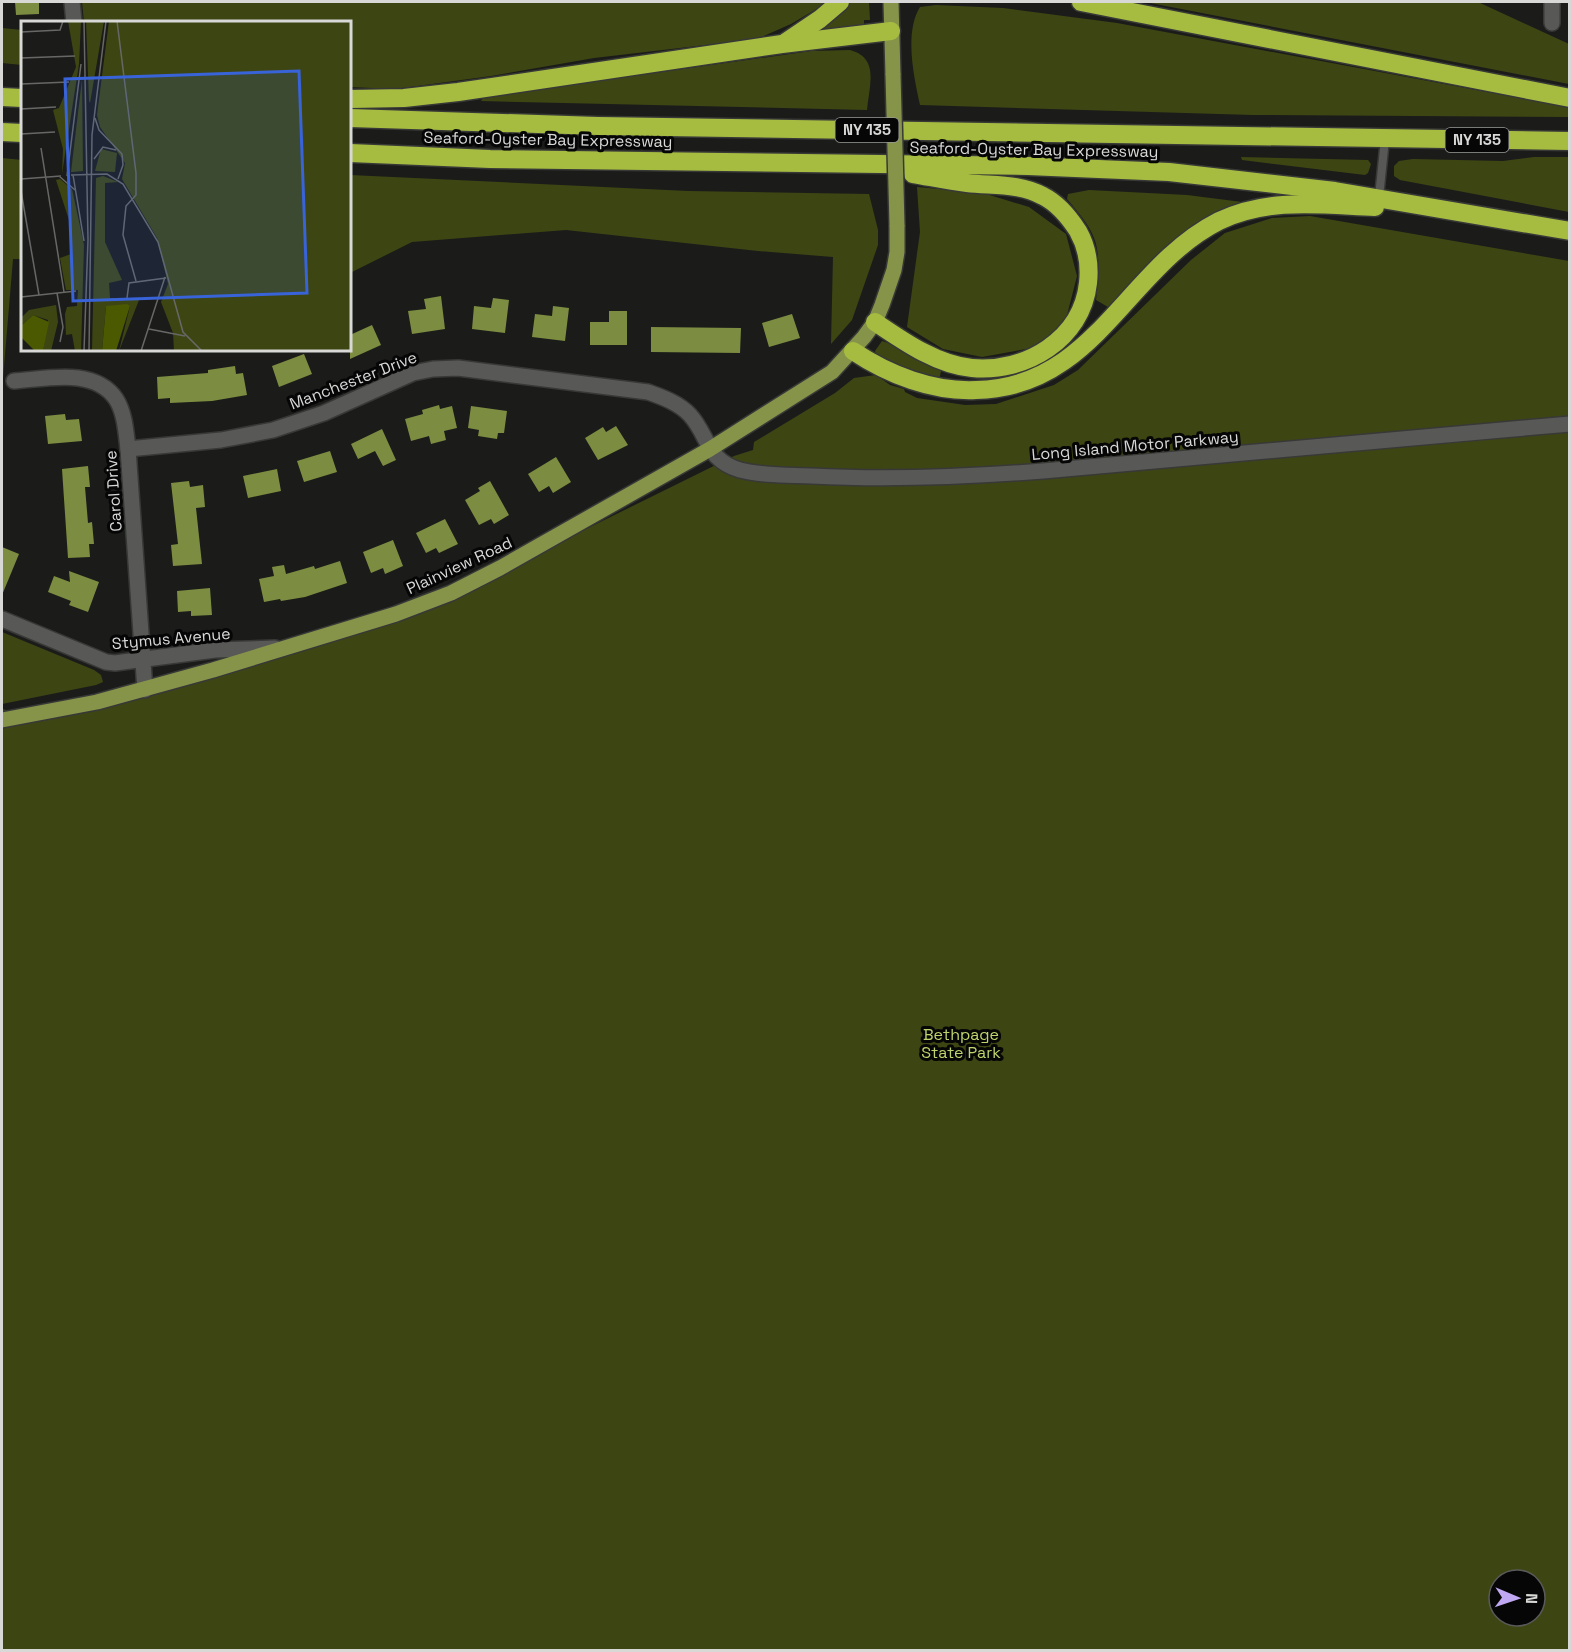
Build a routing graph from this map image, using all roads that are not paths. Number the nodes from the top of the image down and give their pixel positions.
1 (72, 2) edge
2 (840, 2) edge
3 (891, 2) edge
4 (1081, 2) edge
5 (1552, 2) edge
6 (74, 21) edge
7 (1552, 23) dead end
8 (891, 31) junction
9 (782, 44) junction
10 (2, 96) edge
11 (21, 98) edge
12 (1569, 98) edge
13 (351, 99) edge
14 (351, 118) edge
15 (2, 132) edge
16 (21, 133) edge
17 (1385, 138) junction
18 (1569, 141) edge
19 (351, 153) edge
20 (855, 164) junction
21 (1379, 197) junction
22 (1448, 210) junction
23 (1569, 231) edge
24 (874, 322) junction
25 (853, 351) junction
26 (14, 381) dead end
27 (1569, 424) edge
28 (128, 449) junction
29 (710, 449) junction
30 (2, 619) edge
31 (281, 648) junction
32 (143, 659) junction
33 (145, 690) junction
34 (2, 720) edge

1 - 6 street
2 - 9 highway
3 - 8 main road, Plainview Road
4 - 12 highway
5 - 7 street
8 - 9 highway
8 - 24 main road, Plainview Road, bridge
9 - 13 highway
10 - 11 highway
14 - 17 highway, Seaford-Oyster Bay Expressway / NY 135
15 - 16 highway
17 - 18 highway, Seaford-Oyster Bay Expressway / NY 135
17 - 21 lane
19 - 20 highway, Seaford-Oyster Bay Expressway / NY 135
20 - 21 highway, Seaford-Oyster Bay Expressway / NY 135
20 - 24 highway
21 - 22 highway, Seaford-Oyster Bay Expressway / NY 135
22 - 23 highway, Seaford-Oyster Bay Expressway / NY 135
22 - 25 highway
24 - 25 main road, Plainview Road
25 - 29 main road, Plainview Road
26 - 28 street, Carol Drive
27 - 29 street, Long Island Motor Parkway
28 - 29 street, Manchester Drive
28 - 32 street, Carol Drive
29 - 31 main road, Plainview Road
30 - 32 street, Stymus Avenue
31 - 32 street, Stymus Avenue
31 - 33 main road, Plainview Road
32 - 33 street, Carol Drive
33 - 34 main road, Plainview Road

